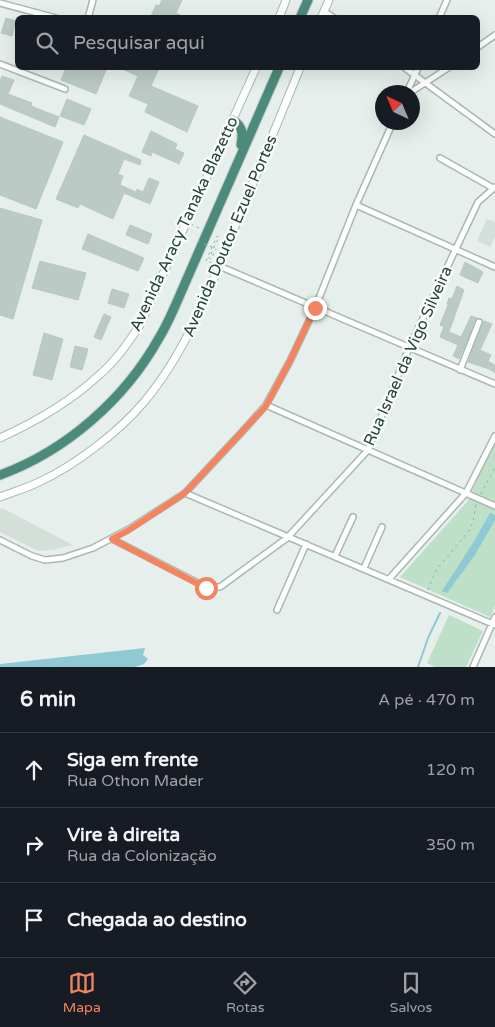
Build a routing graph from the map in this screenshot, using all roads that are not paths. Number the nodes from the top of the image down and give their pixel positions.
1 (93, 0) edge
2 (286, 0) edge
3 (308, 0) edge
4 (329, 0) edge
5 (447, 0) edge
6 (0, 3) edge
7 (322, 14) edge
8 (45, 15) edge
9 (89, 15) edge
10 (280, 15) edge
11 (301, 15) edge
12 (440, 15) edge
13 (495, 34) edge
14 (480, 45) edge
15 (0, 64) edge
16 (15, 70) edge
17 (16, 70) edge
18 (255, 70) edge
19 (278, 70) edge
20 (299, 70) edge
21 (408, 70) edge
22 (417, 70) edge
23 (445, 70) edge
24 (415, 74) junction
25 (425, 83) junction
26 (411, 85) edge
27 (420, 86) edge
28 (65, 89) dead end
29 (232, 120) junction
30 (389, 130) edge
31 (495, 134) edge
32 (440, 158) dead end
33 (234, 172) junction
34 (494, 187) edge
35 (356, 205) junction
36 (455, 250) junction
37 (219, 266) junction
38 (495, 267) edge
39 (315, 308) junction
40 (479, 322) dead end
41 (409, 348) junction
42 (460, 370) junction
43 (495, 384) edge
44 (266, 406) junction
45 (495, 436) edge
46 (0, 438) edge
47 (368, 450) junction
48 (0, 475) edge
49 (185, 493) junction
50 (466, 493) junction
51 (0, 497) edge
52 (495, 506) edge
53 (353, 517) dead end
54 (382, 526) dead end
55 (287, 538) junction
56 (112, 539) junction
57 (0, 540) edge
58 (306, 544) junction
59 (335, 556) junction
60 (364, 568) junction
61 (389, 579) junction
62 (277, 610) dead end
63 (495, 618) edge
64 (494, 625) edge
65 (473, 667) edge

1 - 9 street
2 - 10 main road
3 - 11 highway
4 - 7 main road
5 - 12 street
6 - 8 street
13 - 14 street
15 - 16 street
17 - 28 street
18 - 29 main road, Avenida Aracy Tanaka Blazetto
19 - 33 highway
20 - 37 main road, Avenida Doutor Ezuel Portes
21 - 24 street
22 - 24 street
23 - 25 street
24 - 25 street
24 - 26 street
25 - 27 street
25 - 31 street
29 - 33 highway
29 - 46 main road, Avenida Aracy Tanaka Blazetto
30 - 35 street
32 - 34 street
33 - 48 highway
34 - 36 street, Rua Israel da Vigo Silveira
35 - 36 street
35 - 39 street
36 - 38 street
36 - 41 street, Rua Israel da Vigo Silveira
37 - 39 street
37 - 51 main road, Avenida Doutor Ezuel Portes
39 - 41 street
39 - 44 street
40 - 42 street
41 - 42 street
41 - 47 street, Rua Israel da Vigo Silveira
42 - 43 street
44 - 47 street
44 - 49 street
45 - 50 street
47 - 50 street
47 - 55 street, Rua Israel da Vigo Silveira
49 - 55 street
49 - 56 street
50 - 52 street
50 - 61 street
53 - 59 street
54 - 60 street
55 - 56 street, Rua Israel da Vigo Silveira
55 - 58 street
56 - 57 street
58 - 59 street
58 - 62 street
59 - 60 street
60 - 61 street
61 - 64 street
63 - 64 street
64 - 65 street

